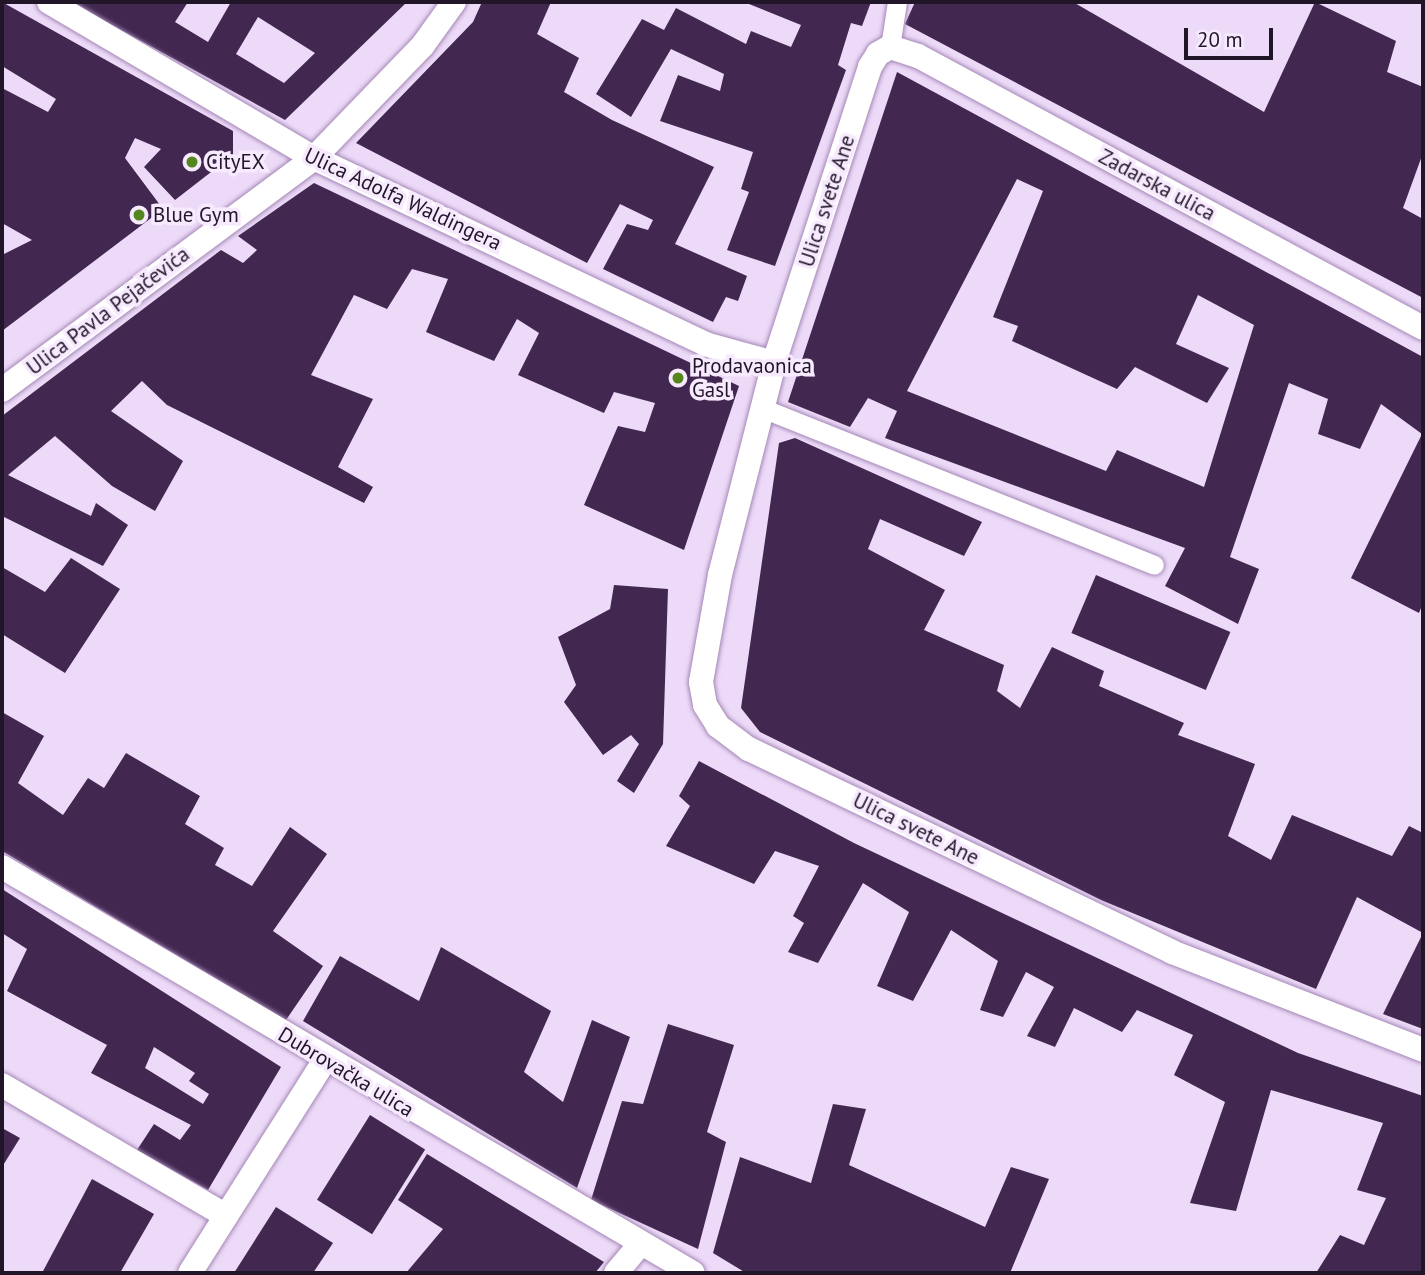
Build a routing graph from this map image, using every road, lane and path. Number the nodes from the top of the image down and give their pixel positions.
1 (49, 2) edge
2 (454, 2) edge
3 (897, 2) edge
4 (890, 47) junction
5 (314, 158) junction
6 (1423, 328) edge
7 (774, 363) junction
8 (2, 390) edge
9 (762, 408) junction
10 (1154, 565) dead end
11 (2, 867) edge
12 (1423, 1050) edge
13 (325, 1060) junction
14 (2, 1085) edge
15 (226, 1216) junction
16 (640, 1244) junction
17 (190, 1273) edge
18 (617, 1273) edge
19 (694, 1273) edge

1 - 5 street, Ulica Adolfa Waldingera
2 - 5 street, Ulica Pavla Pejačevića
3 - 4 street
4 - 6 street, Zadarska ulica
4 - 7 street, Ulica svete Ane
5 - 7 street, Ulica Adolfa Waldingera
5 - 8 street, Ulica Pavla Pejačevića
7 - 9 street, Ulica svete Ane
9 - 10 street
9 - 12 street, Ulica svete Ane
11 - 13 street, Dubrovačka ulica
13 - 15 street
13 - 16 street, Dubrovačka ulica
14 - 15 street
15 - 17 street
16 - 18 street
16 - 19 street, Dubrovačka ulica

